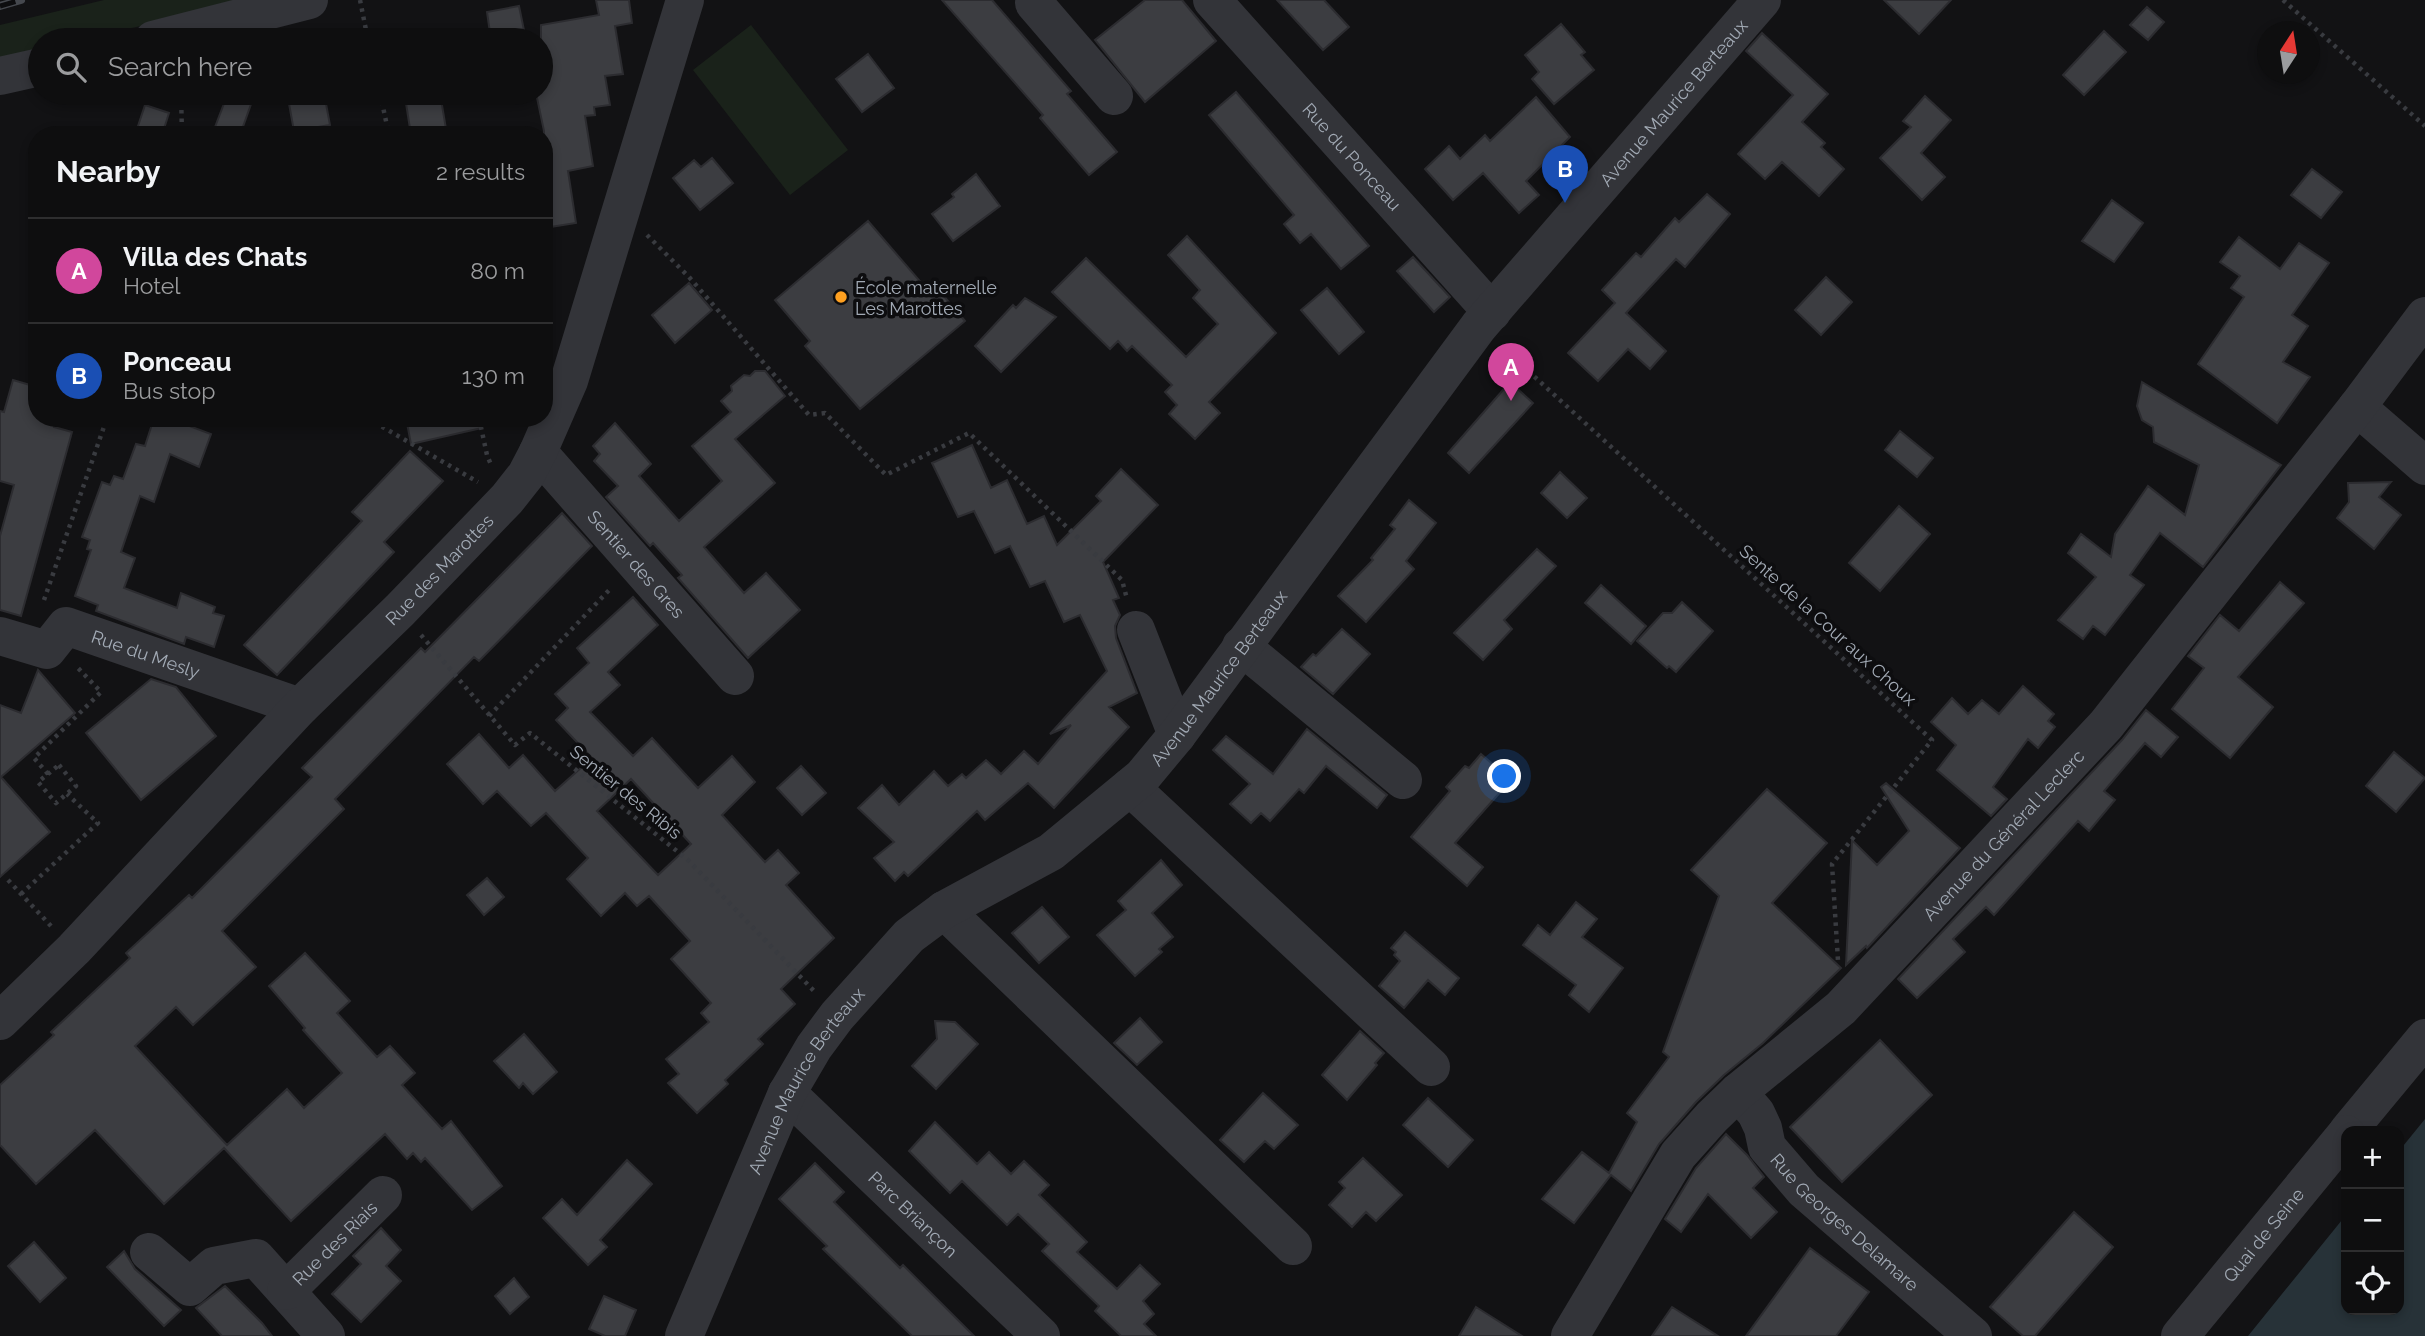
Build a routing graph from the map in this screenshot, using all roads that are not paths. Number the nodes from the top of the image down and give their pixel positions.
1 (309, 0) edge
2 (685, 0) edge
3 (1212, 0) edge
4 (1762, 0) edge
5 (1034, 1) edge
6 (200, 28) edge
7 (28, 70) edge
8 (0, 76) edge
9 (1114, 96) dead end
10 (2425, 316) edge
11 (1485, 319) junction
12 (2357, 407) junction
13 (553, 421) edge
14 (550, 427) edge
15 (538, 452) junction
16 (2425, 467) edge
17 (1136, 630) road end
18 (27, 641) edge
19 (1241, 646) junction
20 (735, 676) dead end
21 (300, 707) junction
22 (1177, 735) junction
23 (1403, 780) dead end
24 (1130, 787) junction
25 (944, 910) junction
26 (0, 1021) edge
27 (2425, 1038) edge
28 (1431, 1067) dead end
29 (1738, 1092) junction
30 (787, 1093) junction
31 (2353, 1126) edge
32 (2341, 1140) edge
33 (383, 1195) dead end
34 (1293, 1245) dead end
35 (149, 1252) dead end
36 (286, 1291) junction
37 (326, 1336) edge
38 (684, 1336) edge
39 (1041, 1336) edge
40 (1570, 1336) edge
41 (1973, 1336) edge
42 (2180, 1336) edge

1 - 6 street
2 - 13 street, Rue des Marottes
3 - 11 street, Rue du Ponceau
4 - 11 street, Avenue Maurice Berteaux
5 - 9 street
7 - 8 street
10 - 12 street, Avenue du Général Leclerc
11 - 19 street, Avenue Maurice Berteaux
12 - 16 street
12 - 29 street, Avenue du Général Leclerc
14 - 15 street, Rue des Marottes
15 - 20 street, Sentier des Gres
15 - 21 street, Rue des Marottes
17 - 22 street
18 - 21 street, Rue du Mesly
19 - 22 street, Avenue Maurice Berteaux
19 - 23 street
21 - 26 street, Rue des Marottes
22 - 24 street, Avenue Maurice Berteaux
24 - 25 street, Avenue Maurice Berteaux
24 - 28 street
25 - 30 street, Avenue Maurice Berteaux
25 - 34 street
27 - 31 street, Quai de Seine
29 - 40 street, Avenue du Général Leclerc
29 - 41 street, Rue Georges Delamare
30 - 38 street, Avenue Maurice Berteaux
30 - 39 street, Parc Briançon
32 - 42 street, Quai de Seine
33 - 36 street, Rue des Riais
35 - 36 street, Rue des Riais
36 - 37 street, Rue des Riais

